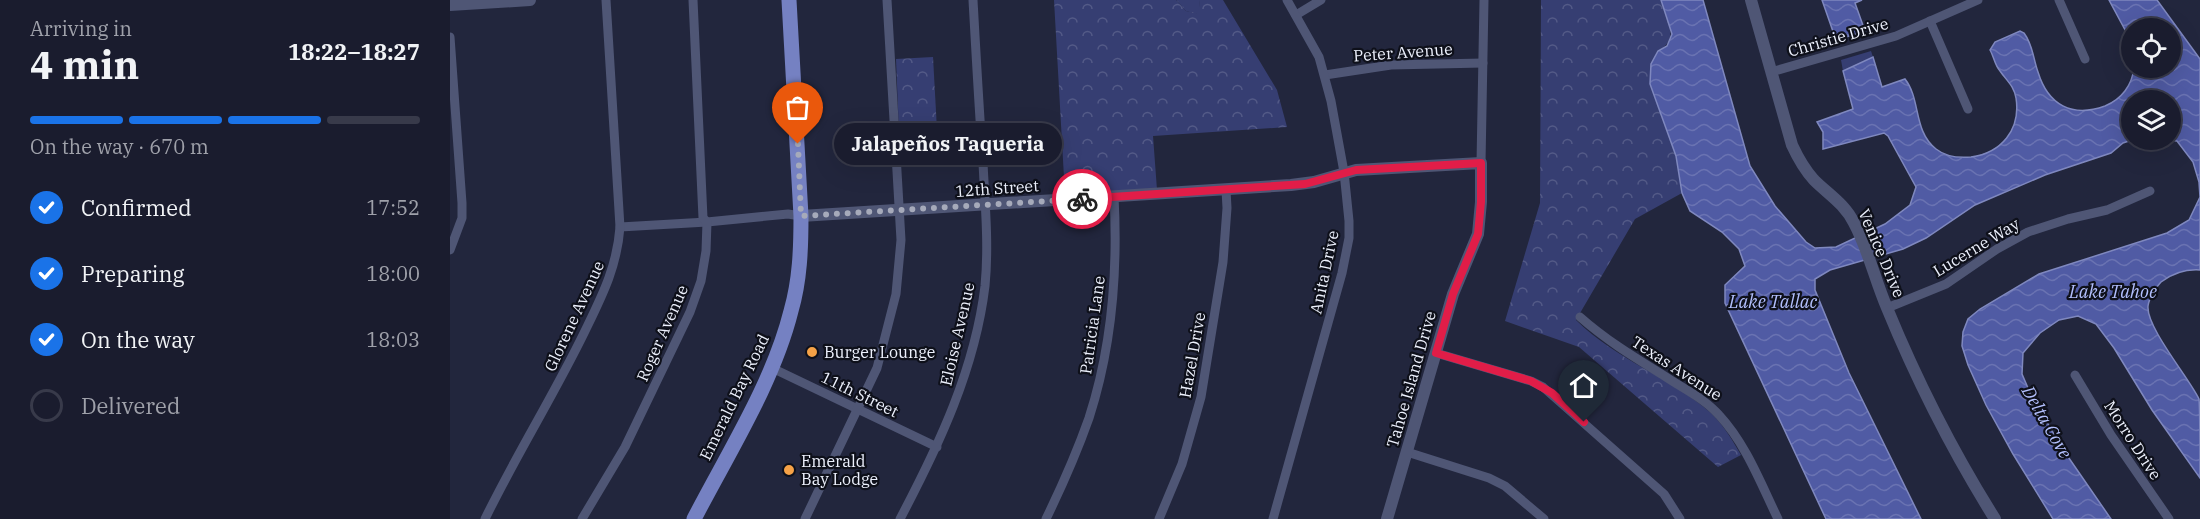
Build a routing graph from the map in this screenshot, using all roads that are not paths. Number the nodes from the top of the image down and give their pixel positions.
1 (530, 0) edge
2 (606, 0) edge
3 (693, 0) edge
4 (789, 0) edge
5 (887, 0) edge
6 (973, 0) edge
7 (1287, 0) edge
8 (1322, 0) edge
9 (1484, 0) edge
10 (1751, 0) edge
11 (1978, 0) edge
12 (2059, 0) edge
13 (450, 5) edge
14 (1296, 15) junction
15 (1930, 21) junction
16 (450, 37) edge
17 (2085, 59) dead end
18 (1483, 63) junction
19 (1771, 72) junction
20 (1325, 75) junction
21 (1968, 109) dead end
22 (1481, 163) junction
23 (1344, 172) junction
24 (1226, 190) junction
25 (2150, 191) dead end
26 (1114, 196) junction
27 (985, 205) junction
28 (899, 210) junction
29 (801, 216) junction
30 (707, 222) junction
31 (620, 227) junction
32 (450, 250) edge
33 (1887, 309) junction
34 (1580, 317) dead end
35 (1436, 353) junction
36 (772, 368) junction
37 (2075, 375) dead end
38 (858, 411) junction
39 (937, 447) junction
40 (1407, 452) junction
41 (485, 519) edge
42 (582, 519) edge
43 (694, 519) edge
44 (805, 519) edge
45 (900, 519) edge
46 (1046, 519) edge
47 (1159, 519) edge
48 (1273, 519) edge
49 (1387, 519) edge
50 (1544, 519) edge
51 (1680, 519) edge
52 (1778, 519) edge
53 (1995, 519) edge
54 (2169, 519) edge

1 - 13 street
2 - 31 street, Glorene Avenue
3 - 30 street, Roger Avenue
4 - 29 main road, Emerald Bay Road
5 - 28 street
6 - 27 street, Eloise Avenue
7 - 14 street, Anita Drive
8 - 14 street
9 - 18 street, Tahoe Island Drive
10 - 19 street, Venice Drive
11 - 15 street, Christie Drive
12 - 17 street
14 - 20 street, Anita Drive
15 - 19 street, Christie Drive
15 - 21 street
16 - 32 street
18 - 20 street, Peter Avenue
18 - 22 street, Tahoe Island Drive
19 - 33 street, Venice Drive
20 - 23 street, Anita Drive
22 - 23 street, 12th Street
22 - 35 street, Tahoe Island Drive
23 - 24 street, 12th Street
23 - 48 street, Anita Drive
24 - 26 street, 12th Street
24 - 47 street, Hazel Drive
25 - 33 street, Lucerne Way
26 - 27 street, 12th Street
26 - 46 street, Patricia Lane
27 - 28 street, 12th Street
27 - 39 street, Eloise Avenue
28 - 29 street, 12th Street
28 - 38 street
29 - 30 street, 12th Street
29 - 36 main road, Emerald Bay Road
30 - 31 street, 12th Street
30 - 42 street, Roger Avenue
31 - 41 street, Glorene Avenue
33 - 53 street, Venice Drive
34 - 52 street, Texas Avenue
35 - 40 street, Tahoe Island Drive
35 - 51 street
36 - 38 street, 11th Street
36 - 43 main road, Emerald Bay Road
37 - 54 street, Morro Drive
38 - 39 street, 11th Street
38 - 44 street
39 - 45 street, Eloise Avenue
40 - 49 street, Tahoe Island Drive
40 - 50 street

